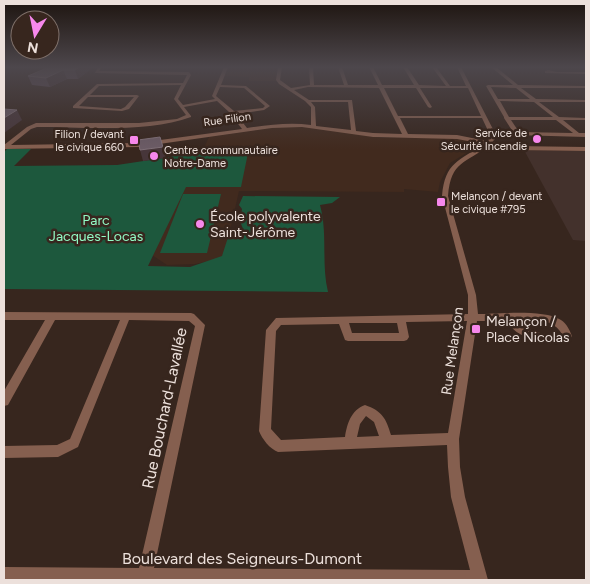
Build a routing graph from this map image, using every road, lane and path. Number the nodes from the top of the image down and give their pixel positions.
1 (179, 94) edge
2 (215, 94) edge
3 (254, 94) edge
4 (297, 94) edge
5 (385, 94) edge
6 (421, 94) edge
7 (473, 94) edge
8 (493, 94) edge
9 (527, 94) edge
10 (87, 96) joint
11 (218, 100) junction
12 (496, 100) junction
13 (535, 100) junction
14 (308, 101) junction
15 (586, 101) edge
16 (182, 106) junction
17 (430, 107) dead end
18 (90, 109) junction
19 (233, 113) junction
20 (85, 114) dead end
21 (396, 117) junction
22 (484, 117) junction
23 (506, 118) junction
24 (557, 118) junction
25 (586, 119) edge
26 (80, 120) dead end
27 (75, 125) junction
28 (314, 125) junction
29 (246, 128) junction
30 (354, 131) junction
31 (406, 135) junction
32 (578, 135) junction
33 (586, 135) edge
34 (489, 142) junction
35 (6, 146) edge
36 (586, 149) edge
37 (4, 316) edge
38 (52, 316) junction
39 (126, 317) junction
40 (510, 318) junction
41 (401, 319) junction
42 (472, 319) junction
43 (343, 320) junction
44 (4, 401) edge
45 (452, 439) junction
46 (387, 442) junction
47 (350, 443) junction
48 (4, 452) edge
49 (4, 575) edge
50 (145, 578) edge
51 (480, 579) edge

1 - 16 street
2 - 11 street
3 - 19 street
4 - 14 street
5 - 21 street
6 - 17 street
7 - 22 street
8 - 12 street
9 - 13 street
10 - 18 street
10 - 18 street
11 - 16 street
11 - 19 street
12 - 13 street
12 - 23 street
13 - 15 street
13 - 24 street
14 - 28 street
14 - 30 street
16 - 27 street
18 - 20 street
19 - 29 street
21 - 22 street
21 - 31 street
22 - 34 street
23 - 24 street
23 - 32 street
24 - 25 street
24 - 32 street
26 - 27 street
27 - 35 street
28 - 29 street, Rue Filion
28 - 30 street, Rue Filion
29 - 35 street, Rue Filion
30 - 31 street, Rue Filion
31 - 34 street, Rue Filion
32 - 33 street
34 - 36 street, Rue Filion
34 - 42 street, Rue Melançon
37 - 38 street, Rue Bouchard-Lavallée
38 - 39 street, Rue Bouchard-Lavallée
38 - 44 street
39 - 48 street
39 - 50 street, Rue Bouchard-Lavallée
40 - 40 street
40 - 42 street
41 - 42 street
41 - 43 street
41 - 43 street
42 - 45 street, Rue Melançon
43 - 47 street
45 - 46 street
45 - 51 street, Rue Melançon
46 - 47 street
46 - 47 street
49 - 50 street, Boulevard des Seigneurs-Dumont
50 - 51 street, Boulevard des Seigneurs-Dumont

